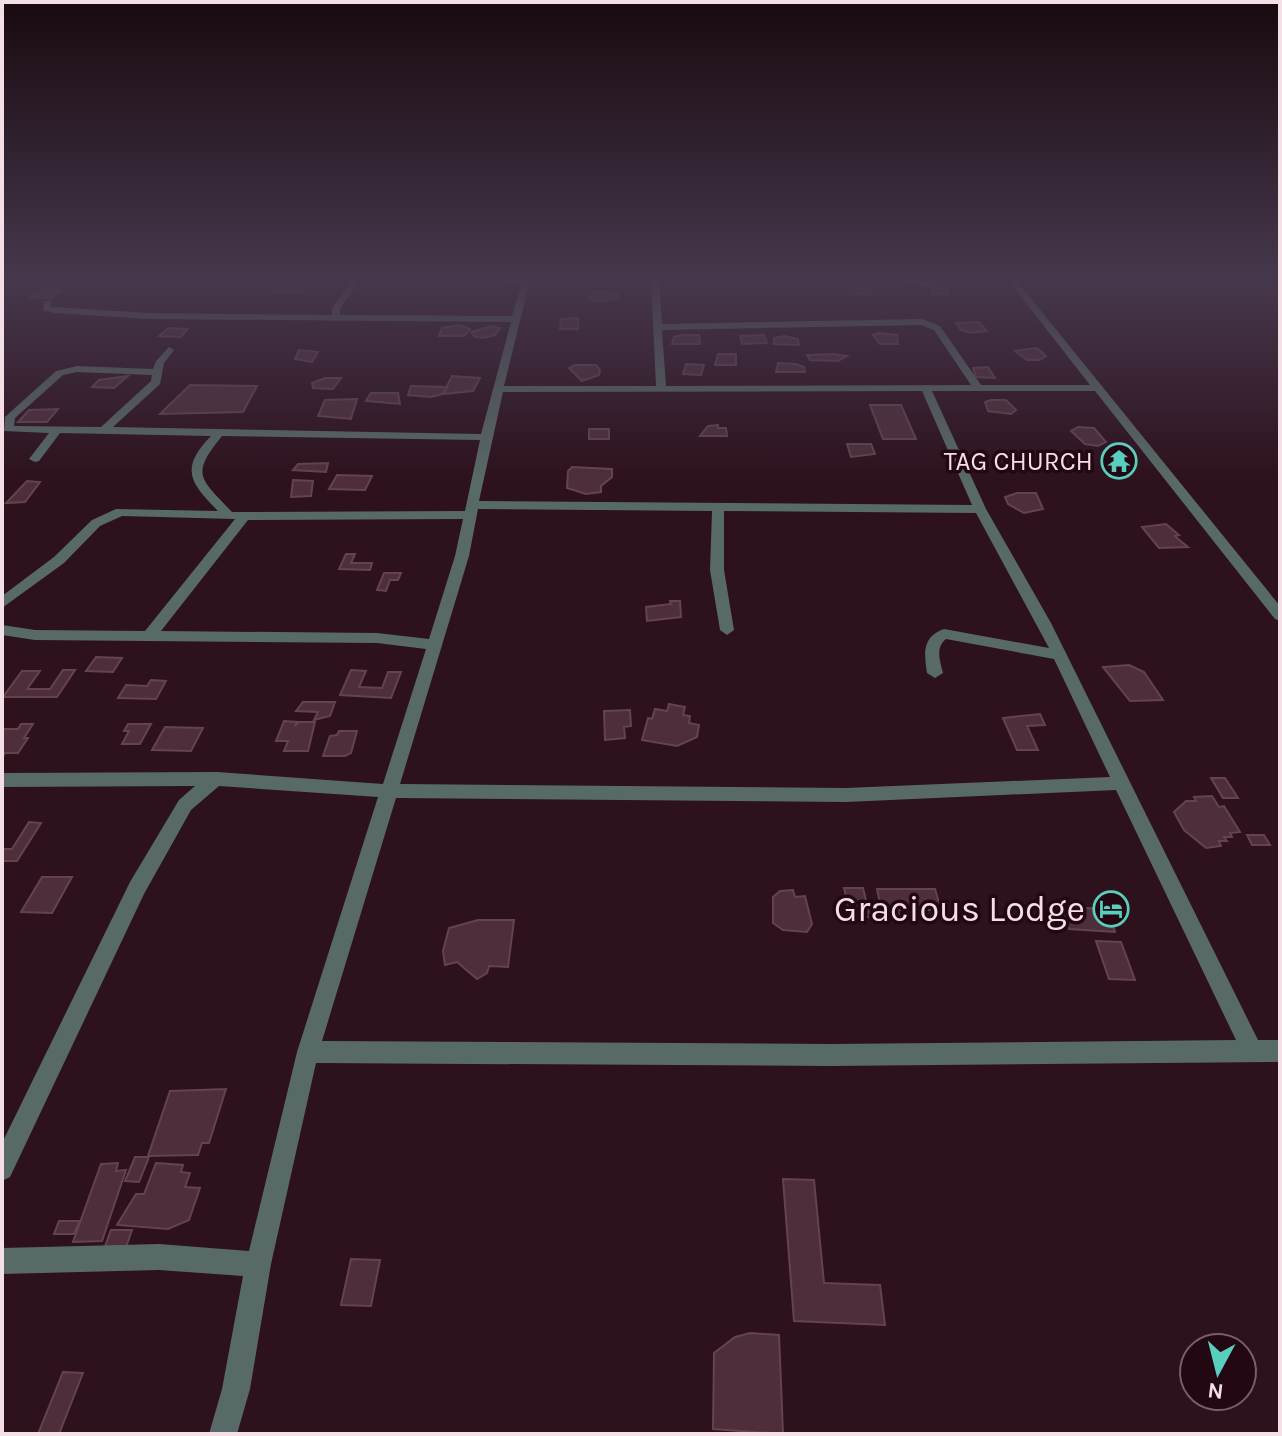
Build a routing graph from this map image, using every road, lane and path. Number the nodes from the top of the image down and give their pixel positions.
1 (508, 347) edge
2 (660, 347) edge
3 (950, 347) edge
4 (1065, 347) edge
5 (169, 350) dead end
6 (157, 372) junction
7 (925, 387) junction
8 (977, 387) junction
9 (1097, 388) junction
10 (498, 389) junction
11 (661, 390) junction
12 (57, 430) junction
13 (103, 431) junction
14 (219, 433) junction
15 (486, 437) junction
16 (35, 459) dead end
17 (718, 508) junction
18 (980, 509) junction
19 (472, 510) junction
20 (228, 515) junction
21 (244, 516) junction
22 (2, 603) edge
23 (1280, 616) edge
24 (2, 630) edge
25 (727, 630) dead end
26 (150, 635) junction
27 (434, 645) junction
28 (1060, 655) junction
29 (935, 673) dead end
30 (217, 779) junction
31 (2, 780) edge
32 (1122, 783) junction
33 (388, 791) junction
34 (1252, 1051) junction
35 (1280, 1051) edge
36 (308, 1052) junction
37 (2, 1169) edge
38 (2, 1261) edge
39 (258, 1264) junction
40 (223, 1434) edge

1 - 10 street
2 - 11 street
3 - 8 street
4 - 9 street
5 - 6 street
6 - 12 street
6 - 13 street
7 - 8 street
7 - 11 street
7 - 18 street
8 - 9 street
9 - 23 street
10 - 11 street
10 - 15 street
12 - 13 street
12 - 16 street
13 - 14 street
14 - 15 street
14 - 20 street
15 - 19 street
17 - 18 street
17 - 19 street
17 - 25 street
18 - 28 street
19 - 21 street
19 - 27 street
20 - 21 street
20 - 22 street
21 - 26 street
24 - 26 street
26 - 27 street
27 - 33 street
28 - 29 street
28 - 32 street
30 - 31 street
30 - 33 street
30 - 37 street
32 - 33 street
32 - 34 street
33 - 36 street
34 - 35 street
34 - 36 street
36 - 39 street
38 - 39 street
39 - 40 street

